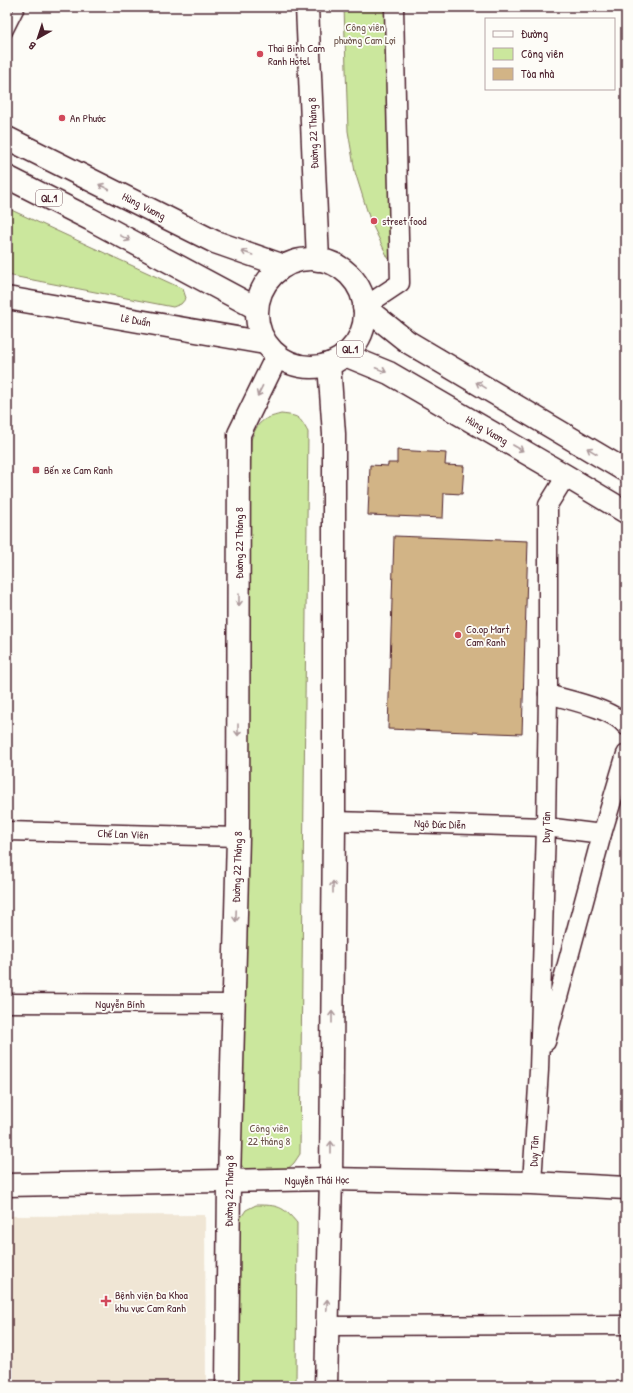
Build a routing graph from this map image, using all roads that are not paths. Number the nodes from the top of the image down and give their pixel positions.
1 (20, 7) edge
2 (307, 7) edge
3 (394, 7) edge
4 (7, 33) edge
5 (7, 138) edge
6 (7, 177) edge
7 (318, 260) junction
8 (284, 266) junction
9 (7, 298) edge
10 (364, 307) junction
11 (256, 308) junction
12 (271, 349) junction
13 (337, 360) junction
14 (626, 471) edge
15 (566, 476) junction
16 (626, 512) edge
17 (548, 694) junction
18 (626, 726) edge
19 (626, 754) edge
20 (334, 821) junction
21 (546, 827) junction
22 (7, 831) edge
23 (602, 834) junction
24 (238, 837) junction
25 (7, 1003) edge
26 (233, 1004) junction
27 (539, 1070) junction
28 (331, 1179) junction
29 (229, 1181) junction
30 (532, 1183) junction
31 (7, 1185) edge
32 (626, 1188) edge
33 (626, 1325) edge
34 (327, 1326) junction
35 (227, 1386) edge
36 (326, 1386) edge

1 - 4 lane
2 - 7 main road, Đường 22 Tháng 8
3 - 10 street
8 -> 5 main road, Hùng Vương
6 -> 11 main road, QL.1
7 - 8 main road, QL.1
7 - 10 main road, QL.1
8 - 11 main road, QL.1
9 - 12 main road, Lê Duẩn
10 - 13 main road, QL.1
14 -> 10 main road
11 - 12 main road, QL.1
12 - 13 main road, QL.1
12 -> 24 main road, Đường 22 Tháng 8
13 -> 15 main road, Hùng Vương / QL.1
13 - 20 main road
15 - 16 main road, Hùng Vương / QL.1
15 - 17 street, Duy Tân
17 - 18 street
17 - 21 street, Duy Tân
19 - 23 street
20 - 21 street, Ngô Đức Diễn
28 -> 20 main road
21 - 23 street, Ngô Đức Diễn
21 - 27 street, Duy Tân
22 - 24 street, Chế Lan Viên
23 - 27 street
24 -> 26 main road, Đường 22 Tháng 8
25 - 26 street, Nguyễn Bính
26 - 29 main road, Đường 22 Tháng 8
27 - 30 street, Duy Tân
28 - 29 main road, Nguyễn Thái Học
28 - 30 main road, Nguyễn Thái Học
34 -> 28 main road
29 - 31 main road, Nguyễn Thái Học
29 - 35 main road, Đường 22 Tháng 8
30 - 32 main road, Nguyễn Thái Học
33 - 34 street
34 - 36 main road

